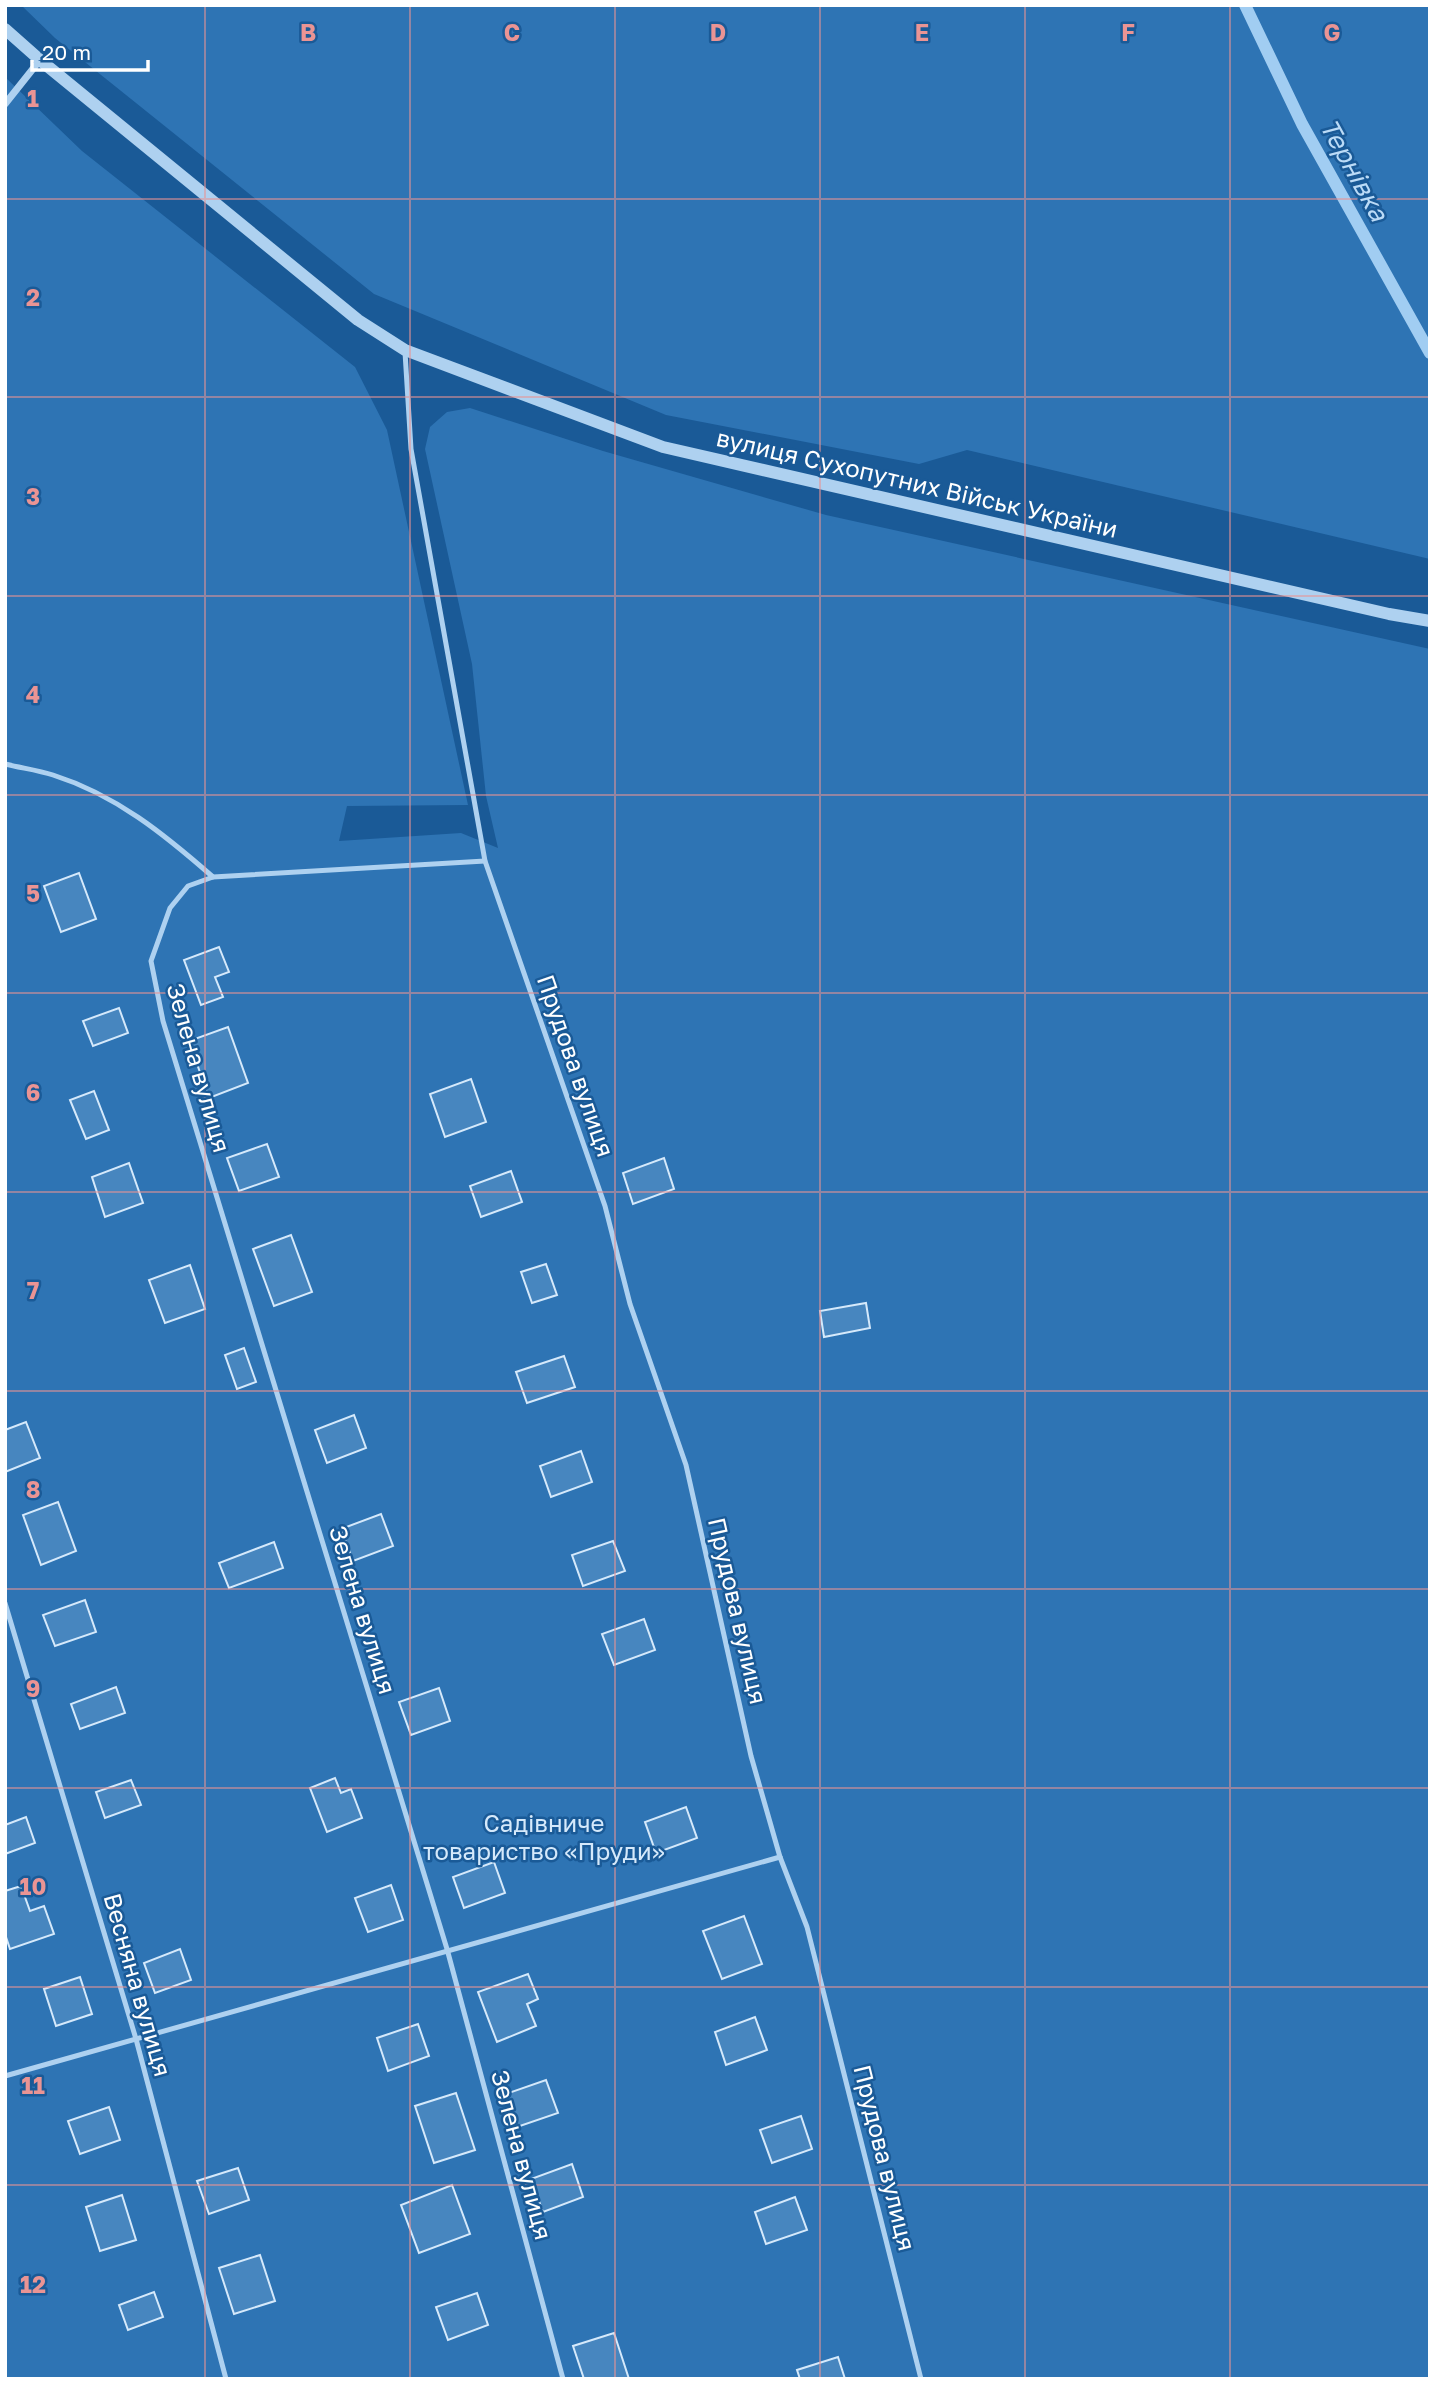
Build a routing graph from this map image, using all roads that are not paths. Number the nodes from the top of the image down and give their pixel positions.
1 (5, 29) edge
2 (40, 60) junction
3 (5, 104) edge
4 (405, 350) junction
5 (1430, 621) edge
6 (5, 764) edge
7 (485, 861) junction
8 (213, 877) junction
9 (5, 1603) edge
10 (780, 1857) junction
11 (447, 1949) junction
12 (136, 2039) junction
13 (5, 2076) edge
14 (226, 2379) edge
15 (563, 2379) edge
16 (921, 2379) edge

1 - 2 street, вулиця Сухопутних Військ України
2 - 3 street
2 - 4 street, вулиця Сухопутних Військ України
4 - 5 street, вулиця Сухопутних Військ України
4 - 7 lane, Прудова вулиця
6 - 8 lane
7 - 8 lane
7 - 10 lane, Прудова вулиця
8 - 11 lane, Зелена вулиця
9 - 12 lane, Весняна вулиця
10 - 11 lane
10 - 16 lane, Прудова вулиця
11 - 12 lane
11 - 15 lane, Зелена вулиця
12 - 13 lane
12 - 14 lane, Весняна вулиця

